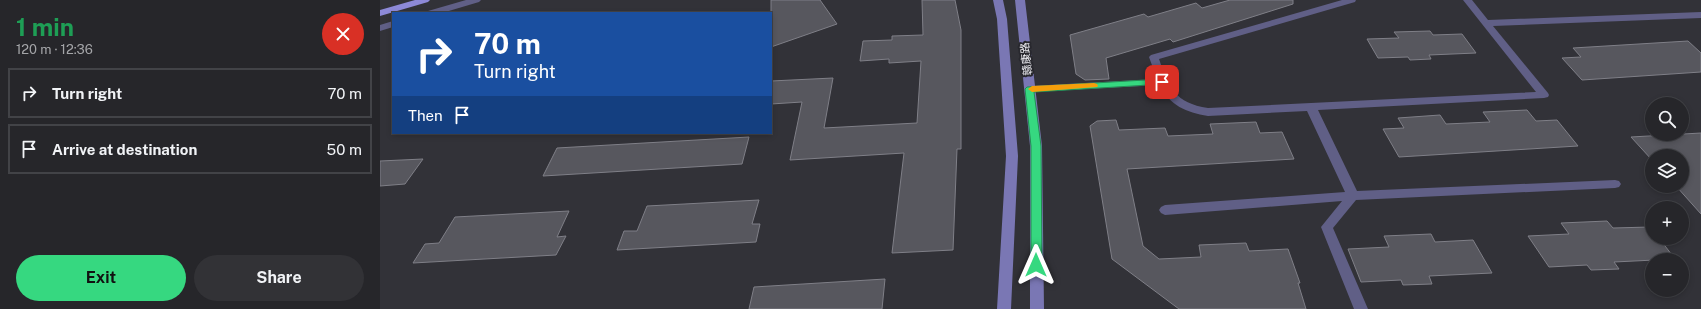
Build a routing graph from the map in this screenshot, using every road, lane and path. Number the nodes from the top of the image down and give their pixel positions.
1 (425, 0) edge
2 (476, 0) edge
3 (998, 0) edge
4 (1020, 0) edge
5 (1352, 0) edge
6 (1467, 0) edge
7 (434, 12) edge
8 (380, 13) edge
9 (1701, 15) edge
10 (1486, 23) junction
11 (392, 24) edge
12 (380, 28) edge
13 (1162, 82) junction
14 (1030, 89) junction
15 (1311, 107) junction
16 (1615, 184) dead end
17 (1353, 196) junction
18 (1166, 210) dead end
19 (1004, 309) edge
20 (1037, 309) edge
21 (1361, 309) edge

1 - 8 main road
2 - 7 street
3 - 19 main road, 赣康路
4 - 14 main road, 赣康路
5 - 13 lane
6 - 10 lane
9 - 10 lane
10 - 15 lane
11 - 12 street
13 - 14 lane
13 - 15 lane
14 - 20 main road, 赣康路
15 - 17 lane
16 - 17 lane
17 - 18 lane
17 - 21 lane

